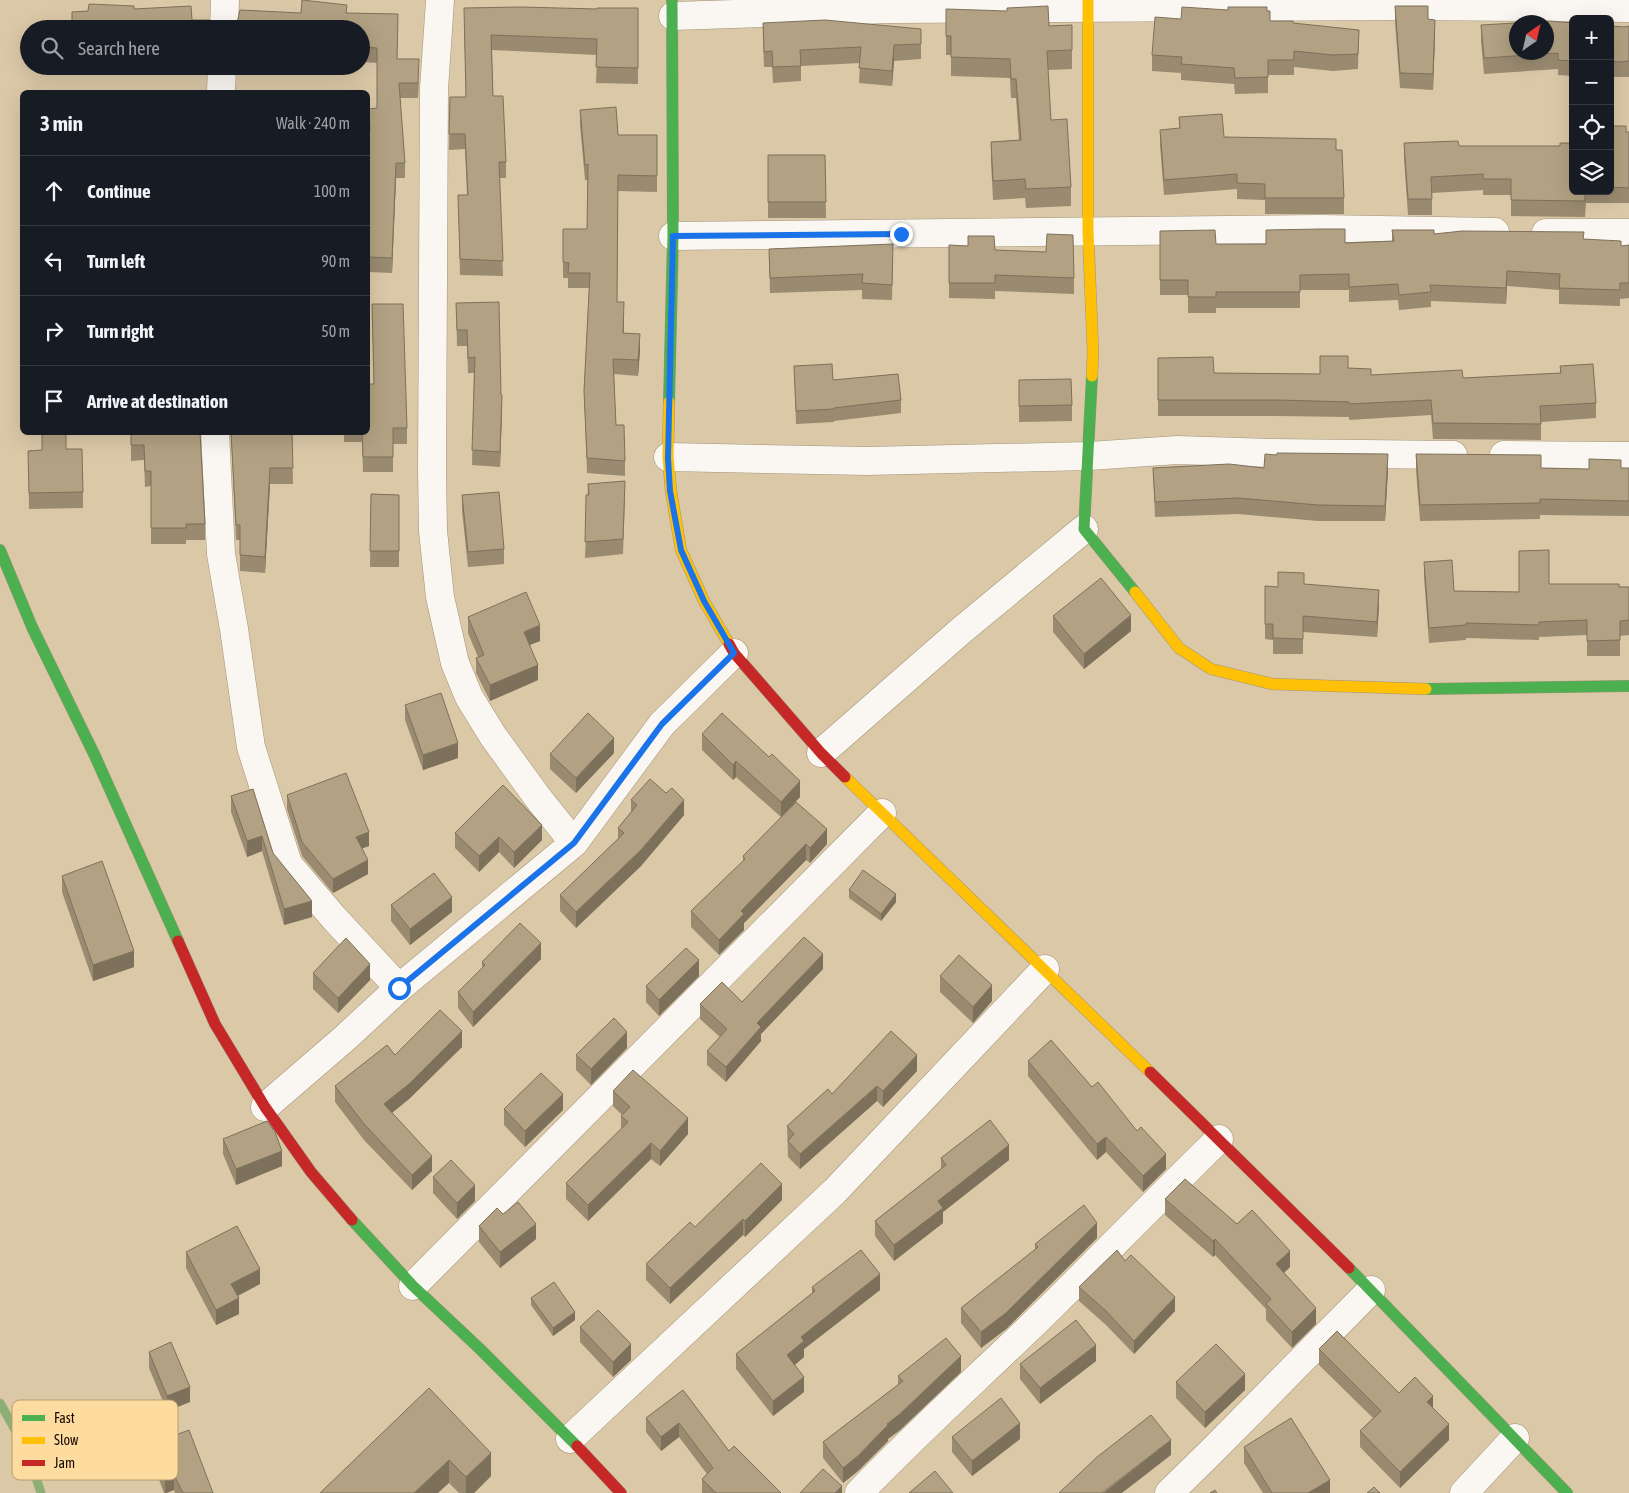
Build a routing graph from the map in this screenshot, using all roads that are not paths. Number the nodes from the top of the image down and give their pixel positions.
1 (225, 0) edge
2 (440, 0) edge
3 (1088, 4) edge
4 (673, 8) edge
5 (1629, 8) edge
6 (224, 20) edge
7 (222, 75) edge
8 (222, 90) edge
9 (1088, 231) junction
10 (1629, 232) edge
11 (673, 236) junction
12 (215, 435) edge
13 (1089, 456) junction
14 (1629, 456) edge
15 (668, 458) junction
16 (1084, 530) junction
17 (0, 550) edge
18 (734, 653) junction
19 (1629, 686) edge
20 (821, 753) junction
21 (882, 813) junction
22 (574, 843) junction
23 (1045, 969) junction
24 (399, 988) junction
25 (265, 1107) junction
26 (1219, 1139) junction
27 (413, 1286) junction
28 (1371, 1290) junction
29 (1515, 1438) junction
30 (570, 1439) junction
31 (621, 1493) edge
32 (859, 1493) edge
33 (1169, 1493) edge
34 (1464, 1493) edge
35 (1567, 1493) edge

1 - 6 street
2 - 22 street
3 - 4 street
3 - 5 street
3 - 9 street
4 - 11 street
7 - 8 street
9 - 10 street
9 - 11 street
9 - 13 street
11 - 15 street
12 - 24 street
13 - 14 street
13 - 15 street
13 - 16 street
15 - 18 street
16 - 19 street
16 - 20 street
17 - 25 street
18 - 20 street
18 - 22 street
20 - 21 street
21 - 23 street
21 - 27 street
22 - 24 street
23 - 26 street
23 - 30 street
24 - 25 street
25 - 27 street
26 - 28 street
26 - 32 street
27 - 30 street
28 - 29 street
28 - 33 street
29 - 34 street
29 - 35 street
30 - 31 street

